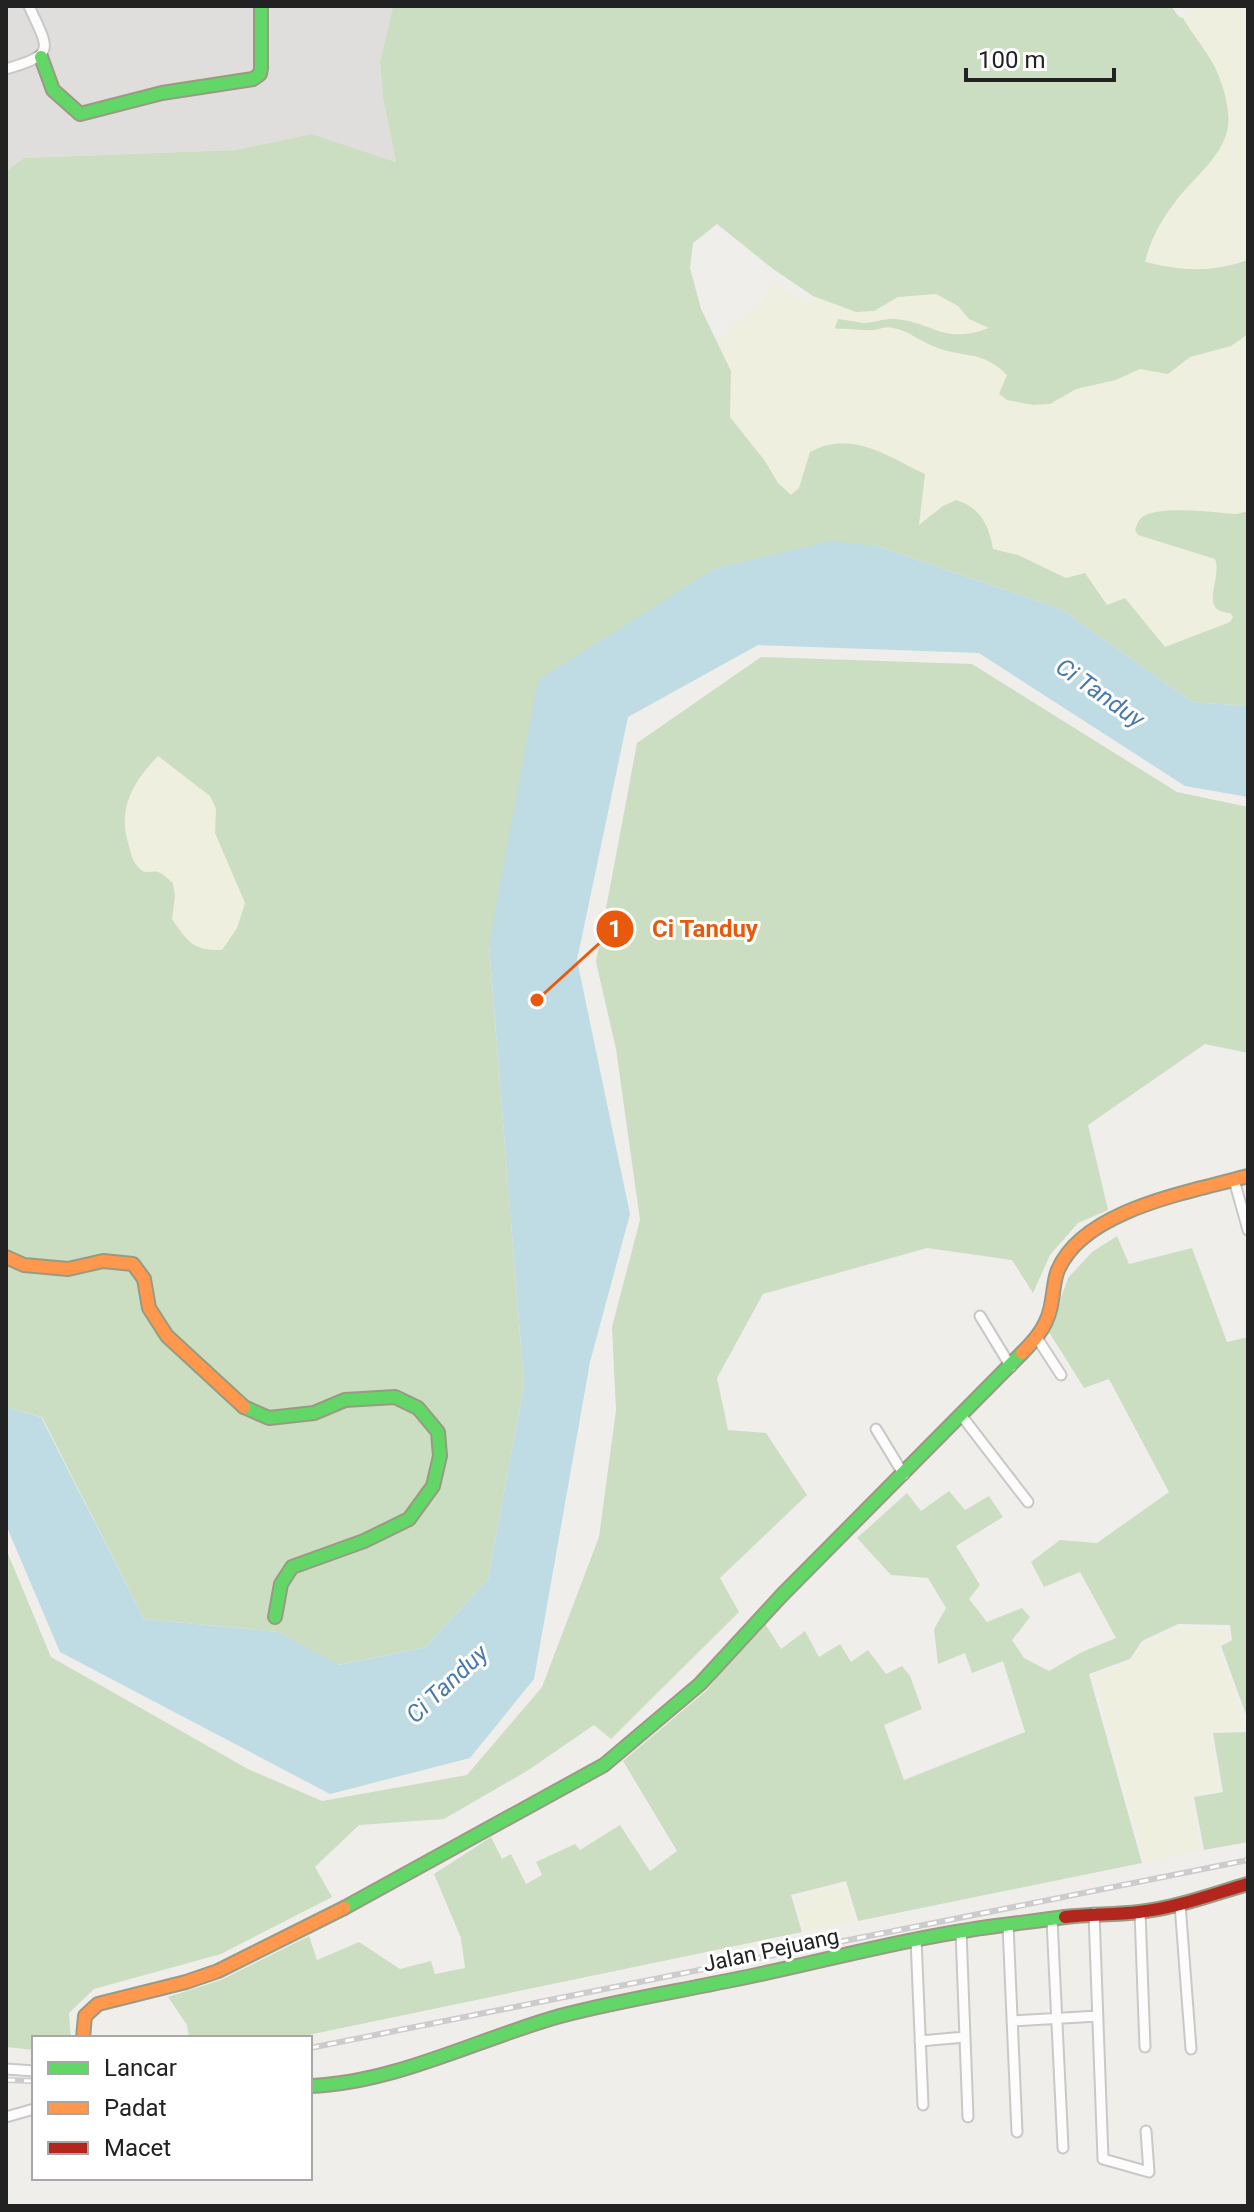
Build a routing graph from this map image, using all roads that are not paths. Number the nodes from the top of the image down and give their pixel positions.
1 (29, 6) edge
2 (261, 6) edge
3 (41, 57) junction
4 (6, 69) edge
5 (1248, 1176) edge
6 (1234, 1180) junction
7 (1248, 1230) edge
8 (6, 1257) edge
9 (980, 1316) dead end
10 (1037, 1338) junction
11 (1011, 1367) junction
12 (1061, 1375) dead end
13 (961, 1415) junction
14 (876, 1429) dead end
15 (904, 1475) junction
16 (1028, 1502) dead end
17 (275, 1617) dead end
18 (1248, 1884) edge
19 (1180, 1904) junction
20 (1140, 1912) junction
21 (1094, 1913) junction
22 (1052, 1920) junction
23 (1008, 1925) junction
24 (961, 1931) junction
25 (916, 1939) junction
26 (1098, 2016) junction
27 (1055, 2019) junction
28 (1012, 2021) junction
29 (83, 2036) edge
30 (965, 2037) junction
31 (920, 2041) junction
32 (1145, 2047) dead end
33 (1191, 2049) dead end
34 (6, 2069) edge
35 (32, 2071) edge
36 (312, 2086) edge
37 (923, 2105) dead end
38 (32, 2110) edge
39 (6, 2117) edge
40 (968, 2117) dead end
41 (1146, 2131) dead end
42 (1017, 2132) dead end
43 (1063, 2148) dead end

1 - 3 street
2 - 3 street
3 - 4 street
5 - 6 street
6 - 7 street
6 - 10 street
8 - 17 street
9 - 11 street
10 - 11 street
10 - 12 street
11 - 13 street
13 - 15 street
13 - 16 street
14 - 15 street
15 - 29 street
18 - 19 street, Jalan Pejuang
19 - 20 street, Jalan Pejuang
19 - 33 street
20 - 21 street, Jalan Pejuang
20 - 32 street
21 - 22 street, Jalan Pejuang
21 - 26 street
22 - 23 street, Jalan Pejuang
22 - 27 street
23 - 24 street, Jalan Pejuang
23 - 28 street
24 - 25 street, Jalan Pejuang
24 - 30 street
25 - 31 street
25 - 36 street, Jalan Pejuang
26 - 27 street
26 - 41 street
27 - 28 street
27 - 43 street
28 - 42 street
30 - 31 street
30 - 40 street
31 - 37 street
34 - 35 street
38 - 39 street

